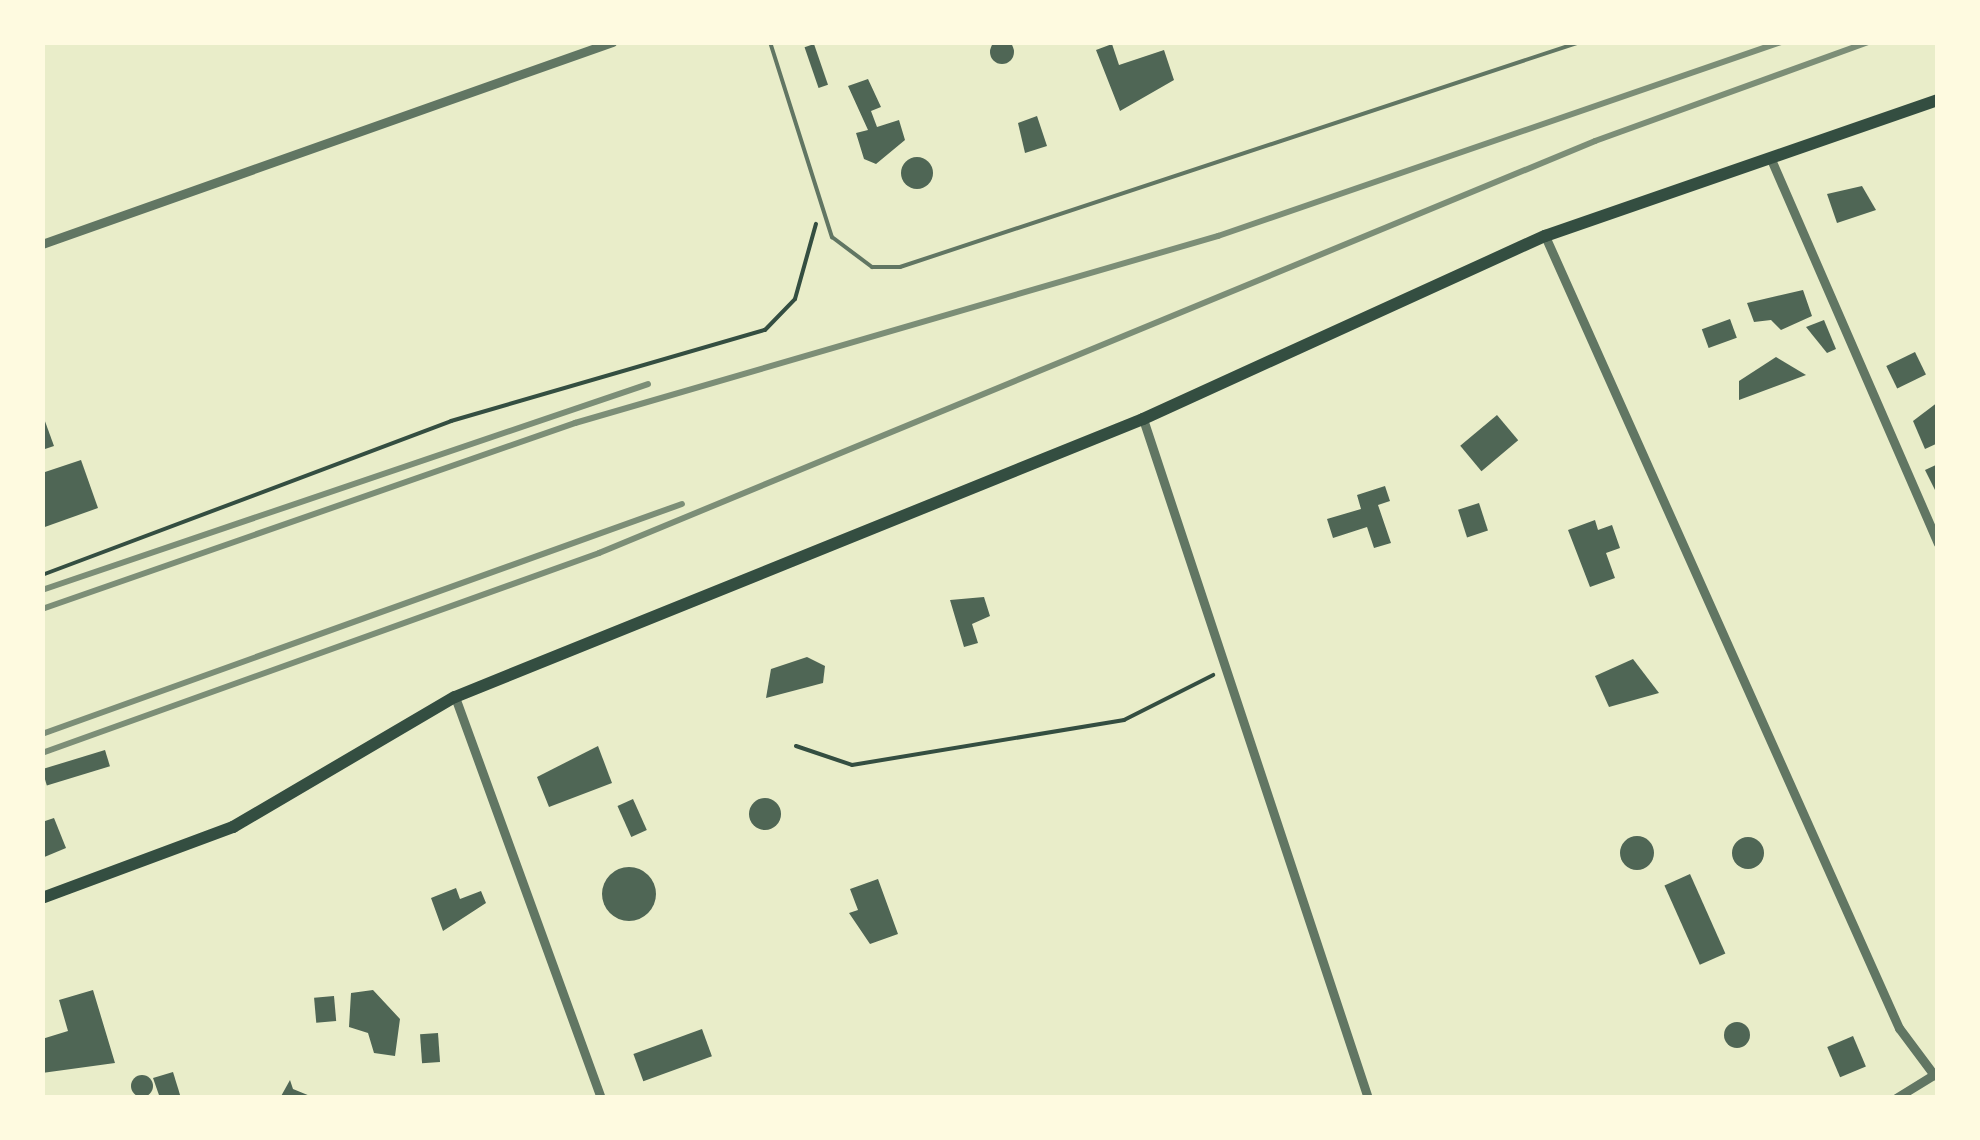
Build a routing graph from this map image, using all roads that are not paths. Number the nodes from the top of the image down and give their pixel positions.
1 (612, 42) edge
2 (770, 42) edge
3 (1580, 42) edge
4 (1938, 100) edge
5 (1769, 154) junction
6 (1545, 236) junction
7 (42, 244) edge
8 (1143, 420) junction
9 (1938, 543) edge
10 (455, 697) junction
11 (42, 898) edge
12 (1936, 1074) edge
13 (601, 1098) edge
14 (1368, 1098) edge
15 (1896, 1098) edge

1 - 7 street
2 - 3 lane
4 - 5 main road
5 - 6 main road
5 - 9 street
6 - 8 main road
6 - 12 street
8 - 10 main road
8 - 14 street
10 - 11 main road
10 - 13 street
12 - 15 street

